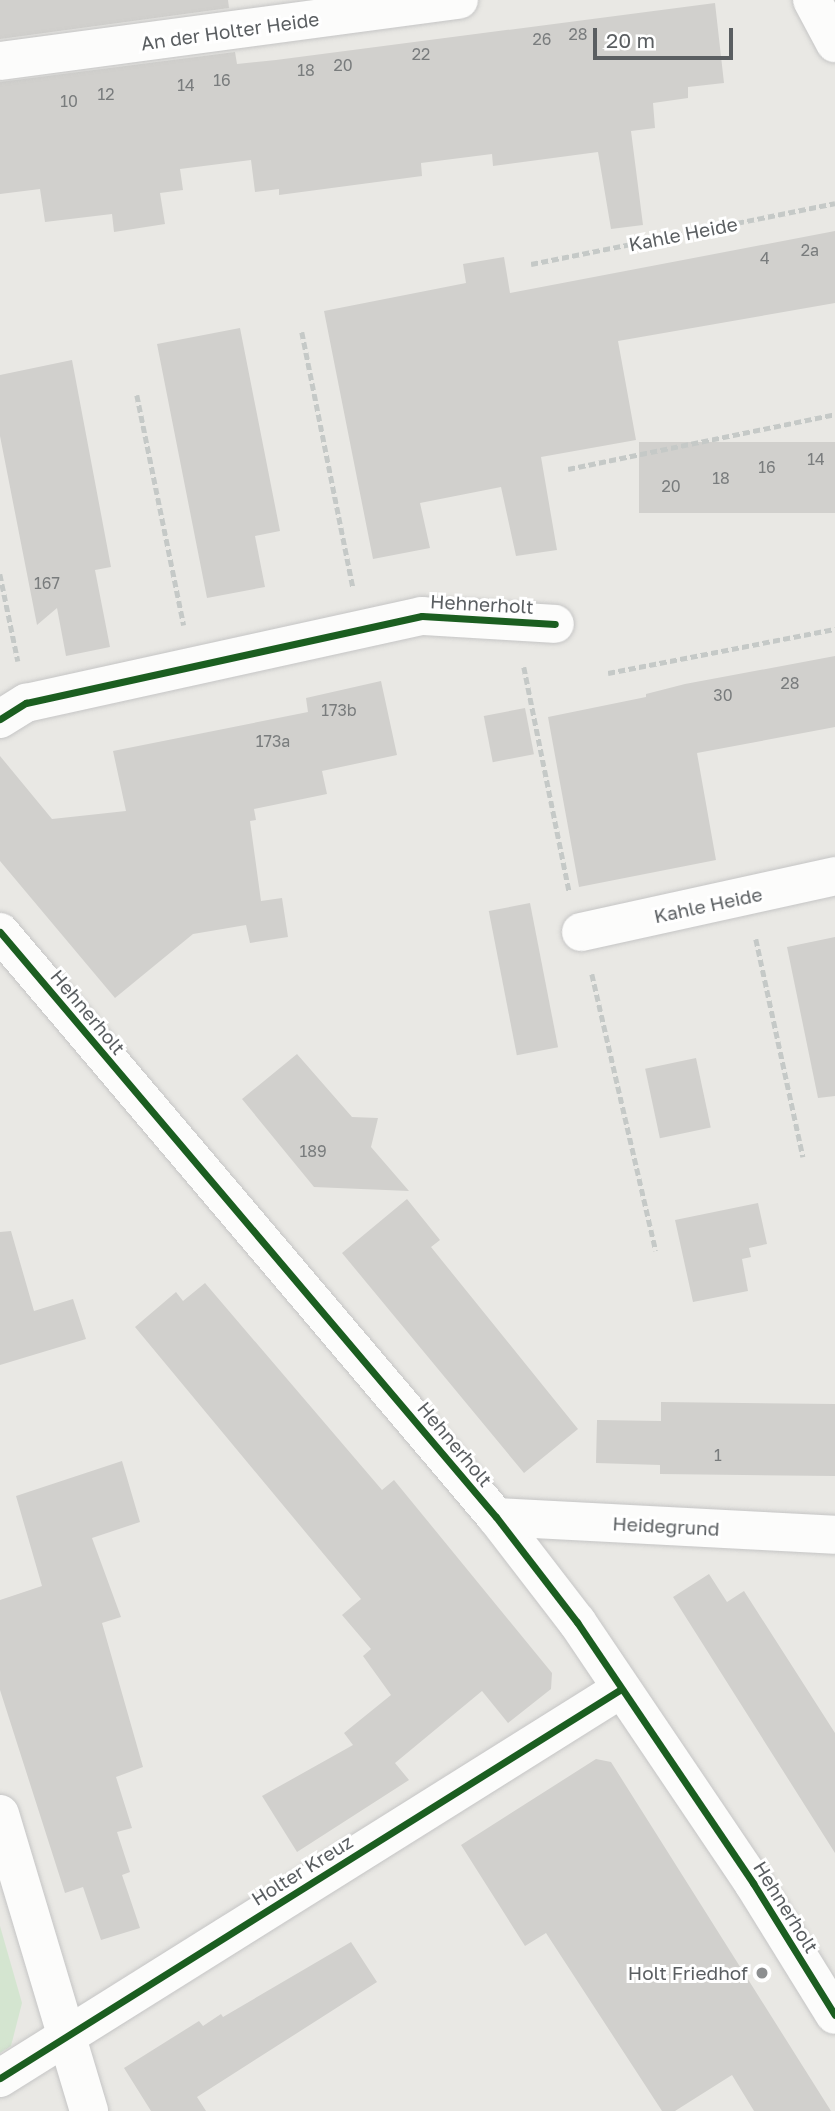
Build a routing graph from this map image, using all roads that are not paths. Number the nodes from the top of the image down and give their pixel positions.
1 (459, 0) edge
2 (812, 0) edge
3 (835, 43) edge
4 (0, 61) edge
5 (555, 624) dead end
6 (13, 711) edge
7 (835, 876) edge
8 (0, 932) edge
9 (582, 932) road end
10 (496, 1517) junction
11 (835, 1535) edge
12 (621, 1689) junction
13 (0, 1814) edge
14 (835, 2015) edge
15 (65, 2038) junction
16 (0, 2078) edge
17 (89, 2111) edge

1 - 4 street, An der Holter Heide
2 - 3 street
5 - 6 street, Hehnerholt
7 - 9 street, Kahle Heide
8 - 10 street, Hehnerholt
10 - 11 street, Heidegrund
10 - 12 street, Hehnerholt
12 - 14 street, Hehnerholt
12 - 15 street, Holter Kreuz
13 - 15 street
15 - 16 street, Holter Kreuz
15 - 17 street

